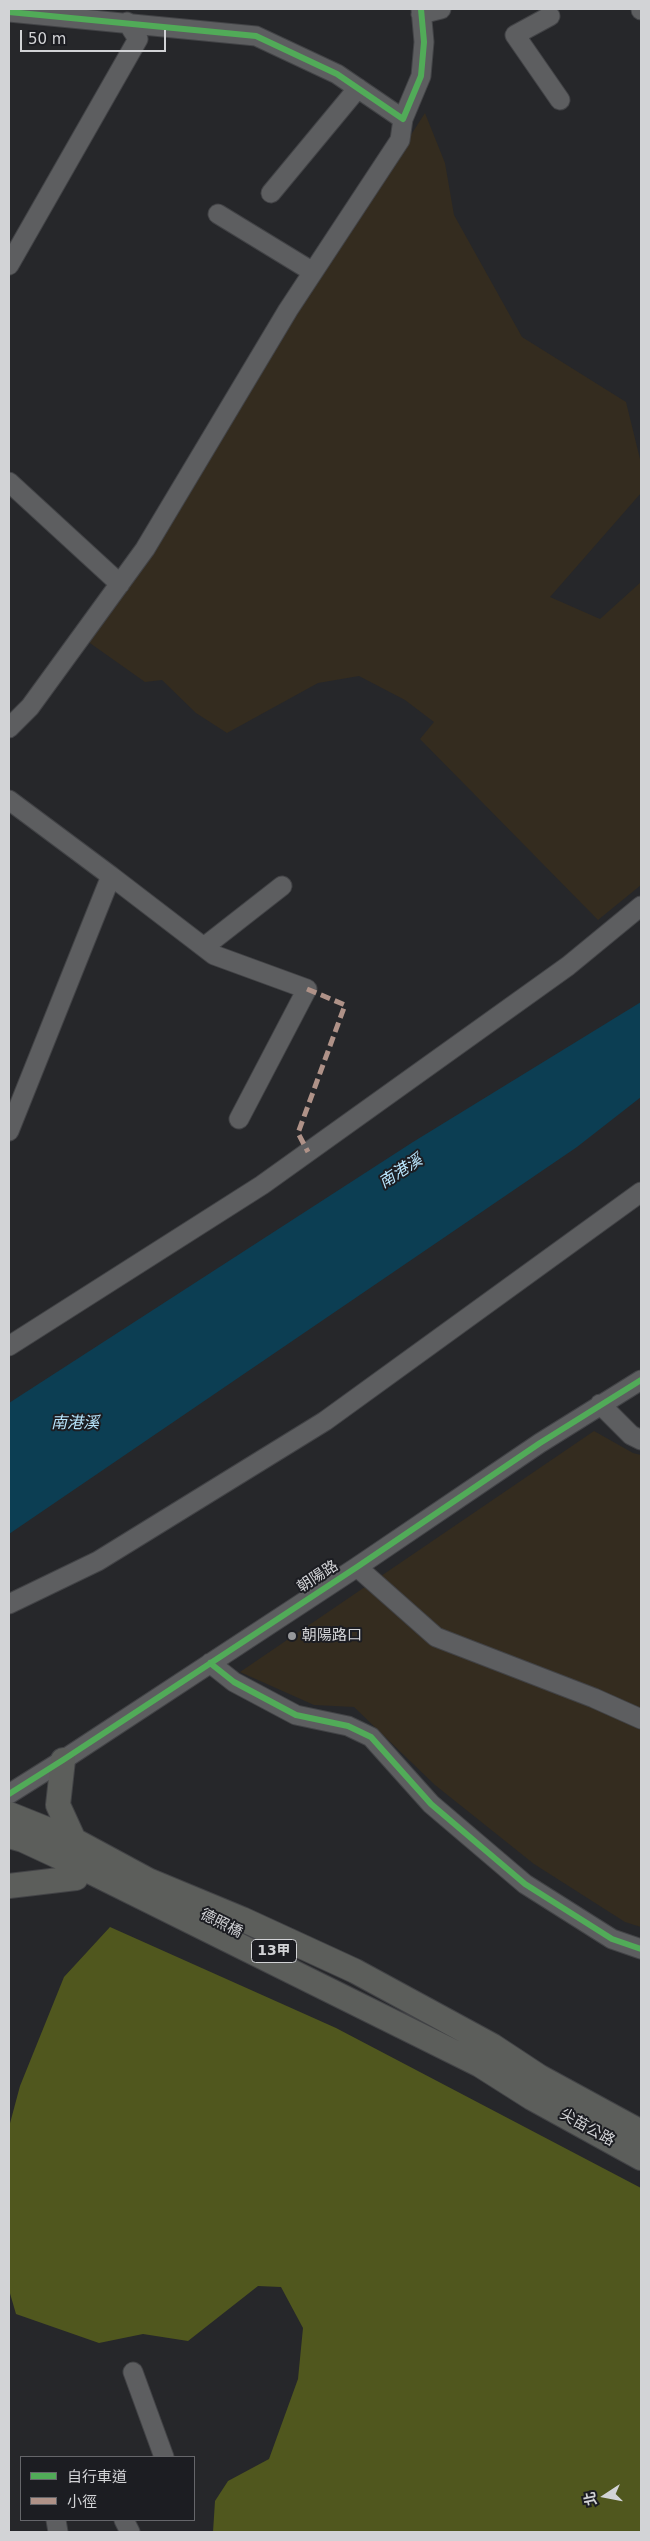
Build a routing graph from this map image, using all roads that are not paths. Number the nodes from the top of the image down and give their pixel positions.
1 (441, 9) edge
2 (553, 11) edge
3 (9, 12) edge
4 (421, 12) edge
5 (126, 22) junction
6 (358, 88) junction
7 (560, 100) dead end
8 (403, 119) junction
9 (271, 193) dead end
10 (218, 214) dead end
11 (9, 265) edge
12 (313, 272) junction
13 (9, 482) edge
14 (120, 584) junction
15 (9, 728) edge
16 (9, 800) edge
17 (111, 876) junction
18 (282, 886) dead end
19 (641, 906) edge
20 (204, 947) junction
21 (239, 1119) dead end
22 (9, 1131) edge
23 (641, 1192) edge
24 (9, 1346) edge
25 (641, 1380) edge
26 (600, 1404) junction
27 (641, 1440) edge
28 (357, 1567) junction
29 (9, 1604) edge
30 (210, 1663) junction
31 (641, 1719) edge
32 (63, 1760) junction
33 (9, 1794) edge
34 (9, 1814) edge
35 (9, 1824) edge
36 (9, 1836) edge
37 (74, 1840) junction
38 (9, 1850) edge
39 (76, 1878) junction
40 (9, 1886) edge
41 (641, 1949) edge
42 (536, 2088) junction
43 (641, 2132) edge
44 (641, 2158) edge
45 (134, 2372) dead end
46 (164, 2456) edge

1 - 4 street
2 - 7 street
3 - 5 street
4 - 8 street
5 - 6 street
5 - 11 street
6 - 8 street
6 - 9 street
8 - 12 street
10 - 12 street
12 - 14 street
13 - 14 street
14 - 15 street
16 - 17 street
17 - 20 street
17 - 22 street
18 - 20 street
19 - 24 street
20 - 21 street
23 - 29 street
25 - 26 street, 朝陽路
26 - 27 street
26 - 28 street, 朝陽路
28 - 30 street, 朝陽路
28 - 31 street
30 - 32 street, 朝陽路
30 - 41 street
32 - 33 street, 朝陽路
32 - 37 main road
34 - 37 main road
35 - 42 main road, 德照橋 / 13甲
36 - 42 main road, 德照橋 / 13甲
37 - 42 main road
38 - 39 main road
39 - 40 main road
39 - 42 main road
42 - 43 main road, 尖苗公路 / 13甲
42 - 44 main road, 尖苗公路 / 13甲
45 - 46 street

